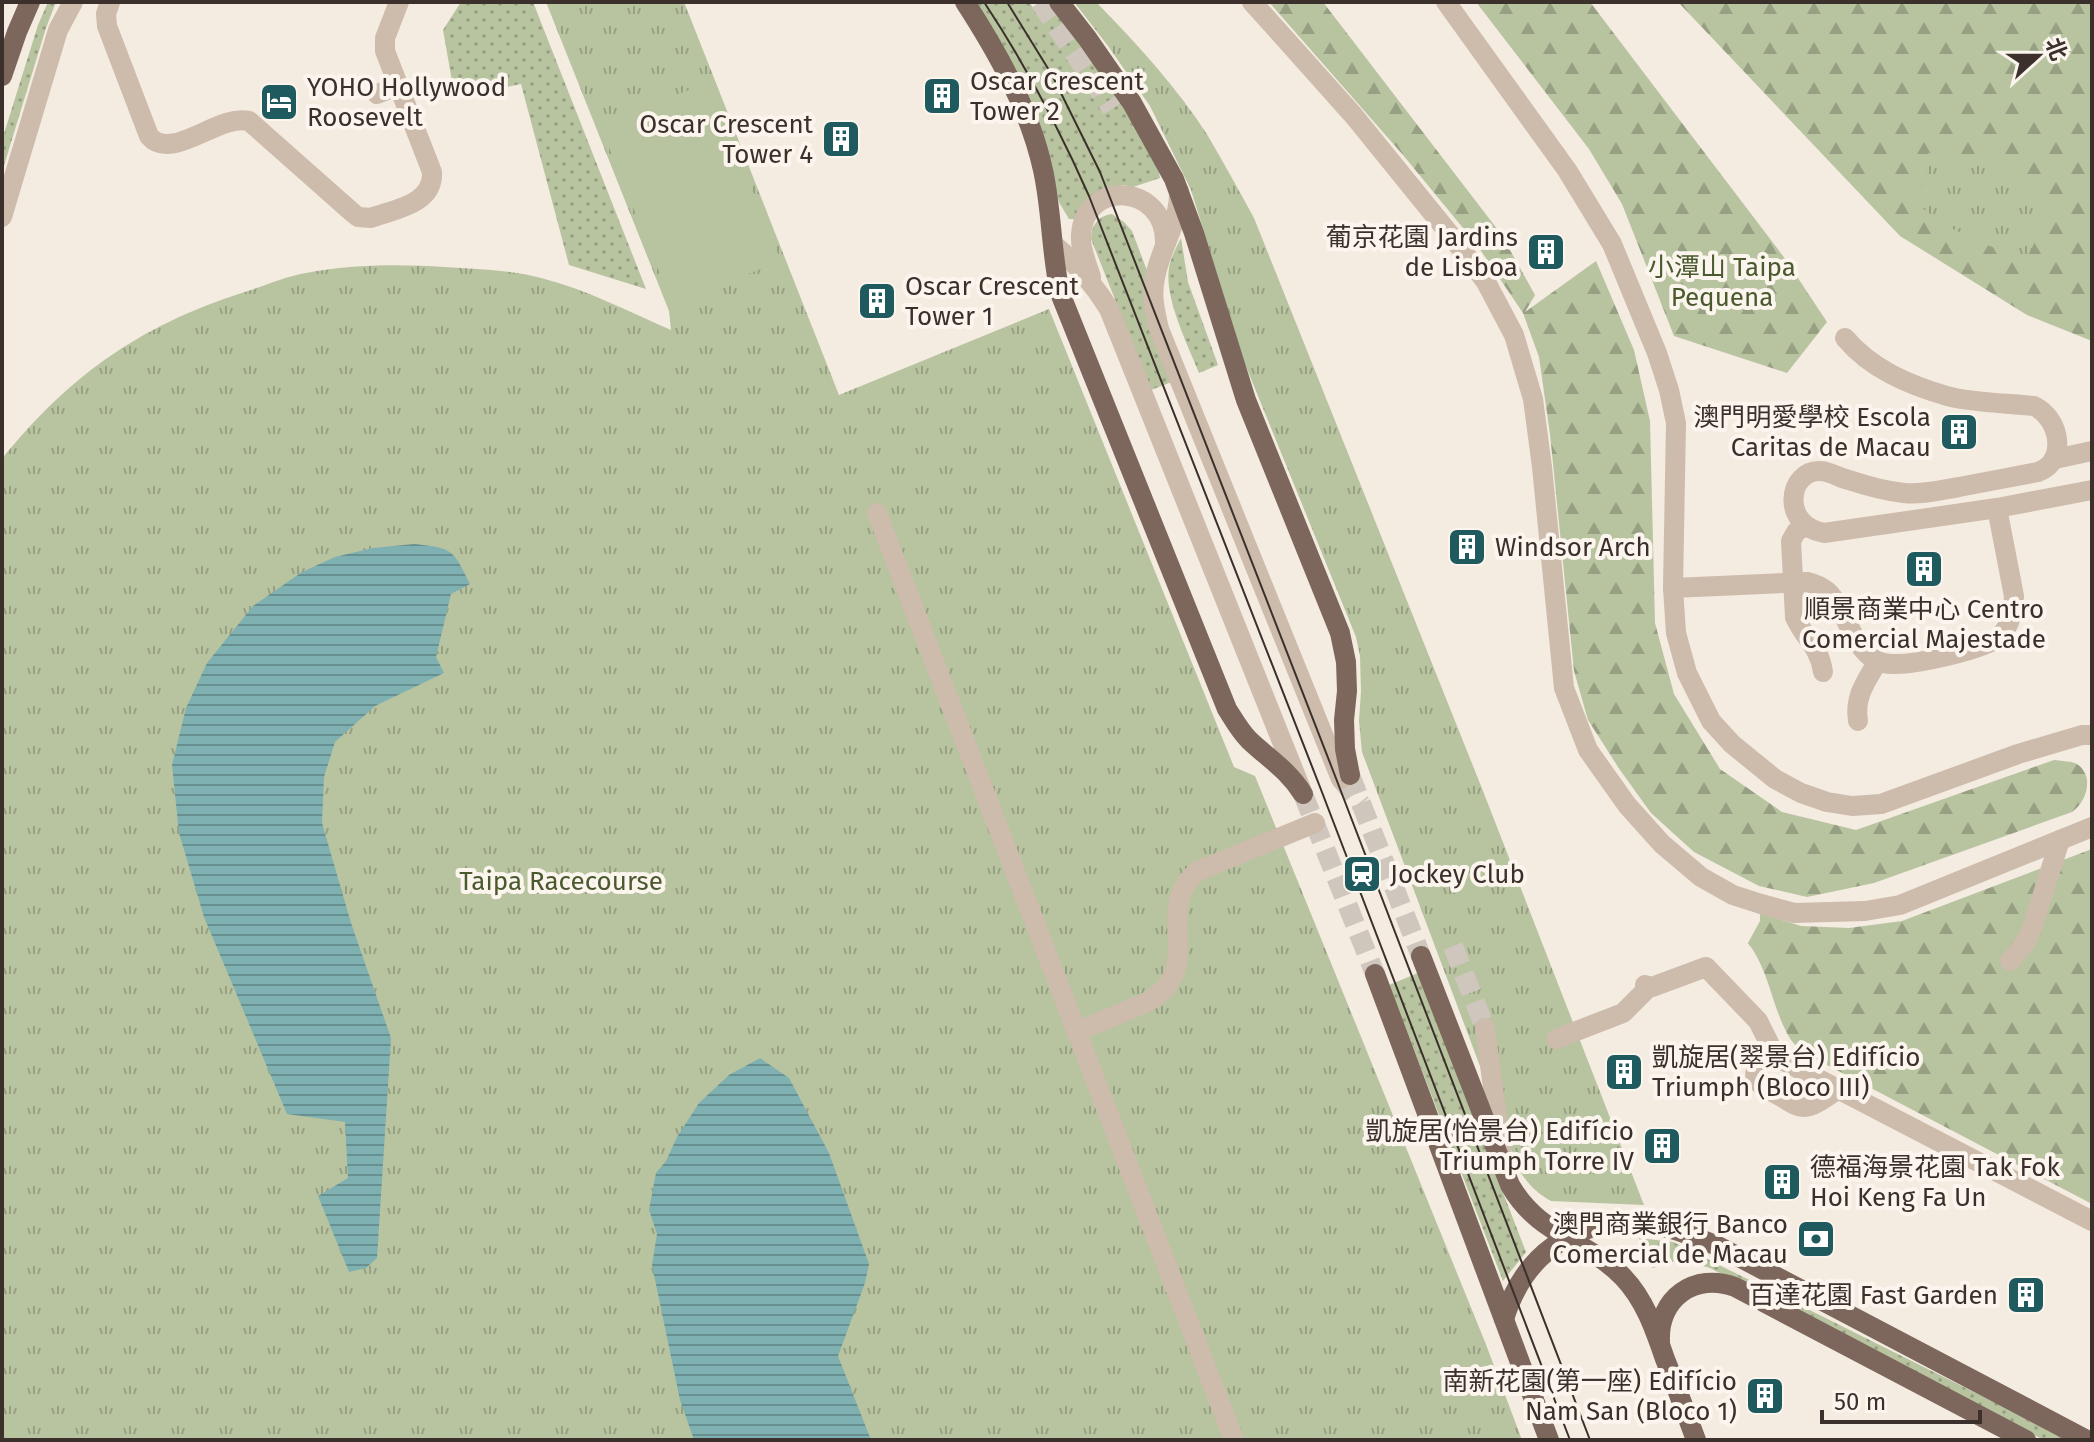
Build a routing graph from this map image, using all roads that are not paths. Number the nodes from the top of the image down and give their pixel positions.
1 (30, 2) edge
2 (73, 2) edge
3 (110, 2) edge
4 (399, 2) edge
5 (965, 2) edge
6 (1059, 2) edge
7 (1252, 2) edge
8 (1446, 2) edge
9 (2, 76) edge
10 (398, 86) junction
11 (377, 94) dead end
12 (1179, 191) junction
13 (2, 217) edge
14 (1053, 244) junction
15 (1165, 246) junction
16 (1094, 285) junction
17 (1845, 338) dead end
18 (2092, 451) edge
19 (2055, 459) junction
20 (2092, 490) edge
21 (1997, 508) junction
22 (877, 513) dead end
23 (1805, 526) junction
24 (1673, 588) junction
25 (1878, 661) junction
26 (1823, 672) dead end
27 (1858, 721) dead end
28 (2092, 735) edge
29 (2057, 742) junction
30 (2092, 752) edge
31 (1346, 777) joint
32 (1303, 794) joint
33 (1315, 823) dead end
34 (2092, 827) edge
35 (2060, 840) junction
36 (1421, 956) tunnel mouth
37 (2010, 961) dead end
38 (1375, 974) tunnel mouth
39 (1485, 1028) tunnel mouth
40 (1076, 1032) junction
41 (1556, 1039) dead end
42 (1776, 1057) junction
43 (1838, 1089) junction
44 (1503, 1166) junction
45 (2092, 1221) edge
46 (1566, 1238) junction
47 (1504, 1319) junction
48 (1663, 1353) junction
49 (1234, 1440) edge
50 (1549, 1440) edge
51 (1696, 1440) edge
52 (2026, 1440) edge
53 (2087, 1440) edge

1 - 9 main road
2 - 13 street
3 - 10 street
4 - 10 street
5 - 14 main road
6 - 12 main road
7 - 35 street
8 - 24 street
10 - 11 street
12 - 15 street
12 - 31 main road
14 - 16 street
14 - 32 main road
15 - 16 street
15 - 31 street
16 - 32 street
17 - 19 street
18 - 19 street
19 - 23 street
20 - 21 street
21 - 23 street
21 - 25 street
22 - 40 street
23 - 26 street, bridge
24 - 25 street
24 - 29 street
25 - 27 street
28 - 29 street
29 - 30 street
33 - 40 street
34 - 35 street
35 - 37 street
36 - 44 main road
38 - 47 main road
39 - 44 street
40 - 49 street
41 - 42 street
42 - 43 street
42 - 43 street
43 - 45 street
44 - 46 main road
46 - 47 main road
46 - 48 main road
46 - 53 main road
47 - 50 main road
48 - 51 main road
48 - 52 main road

